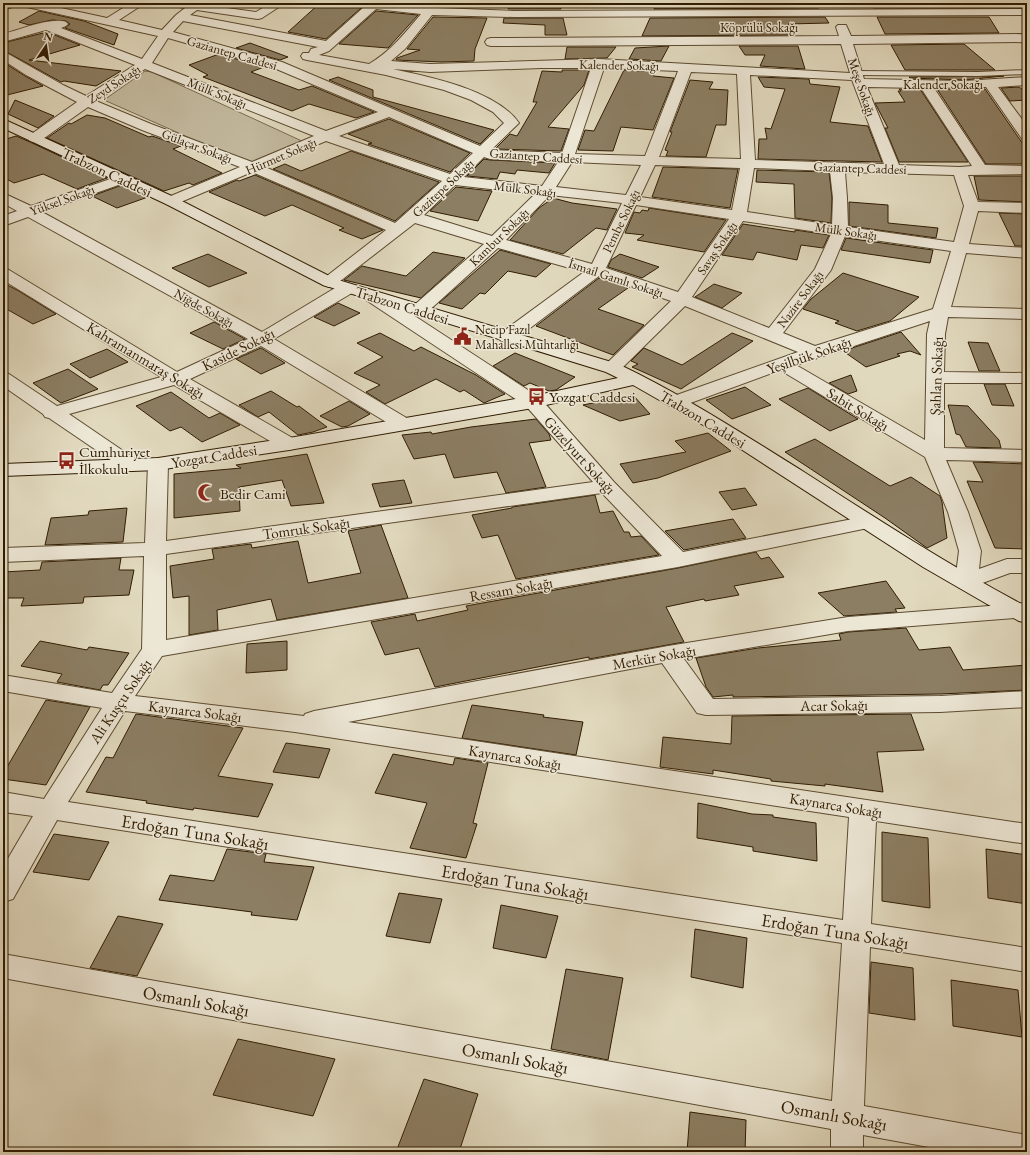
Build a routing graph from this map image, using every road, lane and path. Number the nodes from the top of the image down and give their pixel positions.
1 (13, 3) edge
2 (22, 3) edge
3 (139, 3) edge
4 (171, 3) edge
5 (279, 3) edge
6 (357, 3) edge
7 (375, 4) edge
8 (197, 5) edge
9 (3, 7) edge
10 (432, 7) edge
11 (495, 8) edge
12 (836, 8) edge
13 (1027, 12) edge
14 (544, 14) junction
15 (180, 17) junction
16 (102, 21) junction
17 (47, 26) junction
18 (165, 34) junction
19 (534, 34) junction
20 (3, 38) edge
21 (1027, 38) edge
22 (847, 40) junction
23 (326, 46) junction
24 (353, 52) dead end
25 (367, 54) dead end
26 (491, 54) junction
27 (3, 55) edge
28 (307, 56) junction
29 (380, 63) junction
30 (599, 63) junction
31 (145, 64) junction
32 (531, 64) junction
33 (278, 65) junction
34 (686, 67) junction
35 (743, 71) junction
36 (1027, 72) edge
37 (858, 78) junction
38 (1027, 81) edge
39 (990, 84) junction
40 (925, 85) junction
41 (86, 102) junction
42 (391, 112) junction
43 (3, 124) edge
44 (326, 136) junction
45 (1027, 136) edge
46 (35, 138) junction
47 (481, 152) junction
48 (567, 158) junction
49 (650, 161) junction
50 (748, 164) junction
51 (254, 167) junction
52 (837, 167) junction
53 (893, 169) junction
54 (981, 169) junction
55 (1027, 170) edge
56 (960, 171) junction
57 (122, 179) junction
58 (453, 180) junction
59 (546, 191) junction
60 (3, 197) edge
61 (632, 200) junction
62 (171, 201) junction
63 (972, 206) junction
64 (1027, 208) edge
65 (31, 212) junction
66 (739, 215) junction
67 (413, 217) junction
68 (3, 221) edge
69 (396, 229) junction
70 (840, 230) junction
71 (495, 242) junction
72 (960, 248) junction
73 (1027, 253) edge
74 (597, 270) junction
75 (3, 274) edge
76 (329, 282) junction
77 (346, 289) junction
78 (372, 296) junction
79 (682, 299) junction
80 (418, 311) junction
81 (941, 312) junction
82 (1027, 314) edge
83 (772, 336) junction
84 (507, 337) junction
85 (262, 339) junction
86 (814, 352) junction
87 (782, 364) junction
88 (612, 368) junction
89 (935, 377) junction
90 (3, 378) edge
91 (1027, 378) edge
92 (176, 379) junction
93 (636, 379) junction
94 (678, 401) junction
95 (532, 402) junction
96 (52, 413) junction
97 (403, 424) junction
98 (289, 444) junction
99 (934, 454) junction
100 (1027, 456) edge
101 (158, 464) junction
102 (131, 466) junction
103 (3, 470) edge
104 (607, 486) junction
105 (868, 522) junction
106 (155, 549) junction
107 (3, 556) edge
108 (678, 560) junction
109 (1027, 566) edge
110 (966, 582) junction
111 (1024, 612) edge
112 (154, 650) junction
113 (668, 654) junction
114 (3, 683) edge
115 (1027, 699) edge
116 (118, 702) junction
117 (295, 723) junction
118 (3, 802) edge
119 (863, 809) junction
120 (50, 810) junction
121 (1027, 834) edge
122 (3, 891) edge
123 (856, 934) junction
124 (1027, 960) edge
125 (3, 966) edge
126 (847, 1118) junction
127 (1027, 1150) edge
128 (848, 1152) edge

1 - 9 street
2 - 16 street, Gaziantep Caddesi
3 - 16 street
4 - 8 street
5 - 8 street
6 - 7 street
7 - 10 street
7 - 23 street
8 - 15 street, Zeyd Sokağı
10 - 11 street
10 - 29 street
11 - 14 street
11 - 26 street
12 - 13 street
12 - 14 street
12 - 22 street, Meşe Sokağı
14 - 19 street
15 - 18 street, Zeyd Sokağı
15 - 23 street
16 - 17 street
16 - 18 street, Gaziantep Caddesi
17 - 20 street
17 - 31 street, Mülk Sokağı
18 - 31 street, Zeyd Sokağı
18 - 33 street, Gaziantep Caddesi
19 - 22 street, Köprülü Sokağı
19 - 26 street, Köprülü Sokağı
19 - 32 street
21 - 22 street, Köprülü Sokağı
22 - 37 street, Meşe Sokağı
23 - 24 street
23 - 28 street
25 - 29 street
26 - 29 street, Kalender Sokağı
26 - 32 street, Kalender Sokağı
27 - 41 street, Gülaçar Sokağı
28 - 29 street, Gazitepe Sokağı
28 - 33 street
29 - 47 street, Gazitepe Sokağı
30 - 32 street, Kalender Sokağı
30 - 34 street, Kalender Sokağı
30 - 48 street, Kambur Sokağı
31 - 41 street, Zeyd Sokağı
31 - 44 street, Mülk Sokağı
33 - 42 street, Gaziantep Caddesi
34 - 35 street, Kalender Sokağı
34 - 49 street, Pembe Sokağı
35 - 37 street, Kalender Sokağı
35 - 50 street, Savaş Sokağı
36 - 37 lane
37 - 40 street, Kalender Sokağı
37 - 53 street, Meşe Sokağı
38 - 39 street, Kalender Sokağı
39 - 40 street, Kalender Sokağı
39 - 45 street
40 - 54 street
41 - 46 street, Zeyd Sokağı
41 - 51 street, Gülaçar Sokağı
42 - 44 street, Hürmet Sokağı
42 - 47 street, Gaziantep Caddesi
43 - 46 street, Trabzon Caddesi
44 - 51 street, Hürmet Sokağı
44 - 58 street, Mülk Sokağı
46 - 57 street, Trabzon Caddesi
47 - 48 street, Gaziantep Caddesi
47 - 58 street, Gazitepe Sokağı
48 - 49 street, Gaziantep Caddesi
48 - 59 street, Kambur Sokağı
49 - 50 street, Gaziantep Caddesi
49 - 61 street, Pembe Sokağı
50 - 52 street, Gaziantep Caddesi
50 - 66 street, Savaş Sokağı
51 - 62 street, Hürmet Sokağı
51 - 69 street, Gülaçar Sokağı
52 - 53 street, Gaziantep Caddesi
52 - 70 street, Nazire Sokağı
53 - 56 street, Gaziantep Caddesi
54 - 55 street, Gaziantep Caddesi
54 - 56 street, Gaziantep Caddesi
56 - 63 street
57 - 62 street, Trabzon Caddesi
57 - 65 street, Yüksel Sokağı
58 - 59 street, Mülk Sokağı
58 - 67 street, Gazitepe Sokağı
59 - 61 street, Mülk Sokağı
59 - 71 street, Kambur Sokağı
60 - 65 street, Niğde Sokağı
61 - 66 street, Mülk Sokağı
61 - 74 street, Pembe Sokağı
62 - 76 street, Trabzon Caddesi
63 - 64 street
63 - 72 street, Şahlan Sokağı
65 - 68 street, Yüksel Sokağı
65 - 85 street, Niğde Sokağı
66 - 70 street, Mülk Sokağı
66 - 79 street, Savaş Sokağı
67 - 69 street, Gazitepe Sokağı
67 - 71 street, İsmail Gamlı Sokağı
69 - 76 street, Gazitepe Sokağı
70 - 72 street, Mülk Sokağı
70 - 83 street, Nazire Sokağı
71 - 74 street, İsmail Gamlı Sokağı
71 - 80 street, Kambur Sokağı
72 - 73 street, Mülk Sokağı
72 - 81 street, Şahlan Sokağı
74 - 79 street, İsmail Gamlı Sokağı
74 - 84 street, Pembe Sokağı
75 - 92 street, Kahramanmaraş Sokağı
76 - 77 street, Trabzon Caddesi
77 - 78 street, Trabzon Caddesi
77 - 85 street, Kaside Sokağı
78 - 80 street, Trabzon Caddesi
78 - 95 street, Güzelyurt Sokağı
79 - 83 street, İsmail Gamlı Sokağı
79 - 88 street, Savaş Sokağı
80 - 84 street, Trabzon Caddesi
81 - 82 street, Yeşilbük Sokağı
81 - 86 street, Yeşilbük Sokağı
81 - 89 street, Şahlan Sokağı
83 - 86 street, İsmail Gamlı Sokağı
84 - 88 street, Trabzon Caddesi
85 - 92 street, Kaside Sokağı
85 - 97 street, Niğde Sokağı
86 - 87 street, Yeşilbük Sokağı
87 - 94 street, Yeşilbük Sokağı
87 - 99 street, Sabit Sokağı
88 - 93 street, Trabzon Caddesi
89 - 91 street
89 - 99 street, Şahlan Sokağı
90 - 96 street
92 - 96 street, Kaside Sokağı
92 - 98 street, Kahramanmaraş Sokağı
93 - 94 street, Trabzon Caddesi
93 - 95 street, Yozgat Caddesi
94 - 105 street, Trabzon Caddesi
95 - 97 street, Yozgat Caddesi
95 - 104 street, Güzelyurt Sokağı
96 - 102 street
97 - 98 street, Yozgat Caddesi
98 - 101 street, Yozgat Caddesi
99 - 100 street
99 - 110 street, Şahlan Sokağı
101 - 102 street, Yozgat Caddesi
101 - 106 street, Ali Kuşçu Sokağı
102 - 103 street, Yozgat Caddesi
104 - 106 street, Tomruk Sokağı
104 - 108 street, Güzelyurt Sokağı
105 - 108 street, Ressam Sokağı
105 - 110 street, Trabzon Caddesi
106 - 107 street, Tomruk Sokağı
106 - 112 street, Ali Kuşçu Sokağı
108 - 112 street, Ressam Sokağı
109 - 110 street
110 - 111 street, Trabzon Caddesi
111 - 113 street, Merkür Sokağı
112 - 116 street, Ali Kuşçu Sokağı
113 - 115 street, Acar Sokağı
113 - 117 street, Merkür Sokağı
114 - 116 street, Kaynarca Sokağı
116 - 117 street, Kaynarca Sokağı
116 - 120 street, Ali Kuşçu Sokağı
117 - 119 street, Kaynarca Sokağı
118 - 120 street, Erdoğan Tuna Sokağı
119 - 121 street, Kaynarca Sokağı
119 - 123 street
120 - 122 street, Ali Kuşçu Sokağı
120 - 123 street, Erdoğan Tuna Sokağı
123 - 124 street, Erdoğan Tuna Sokağı
123 - 126 street
125 - 126 street, Osmanlı Sokağı
126 - 127 street, Osmanlı Sokağı
126 - 128 street

